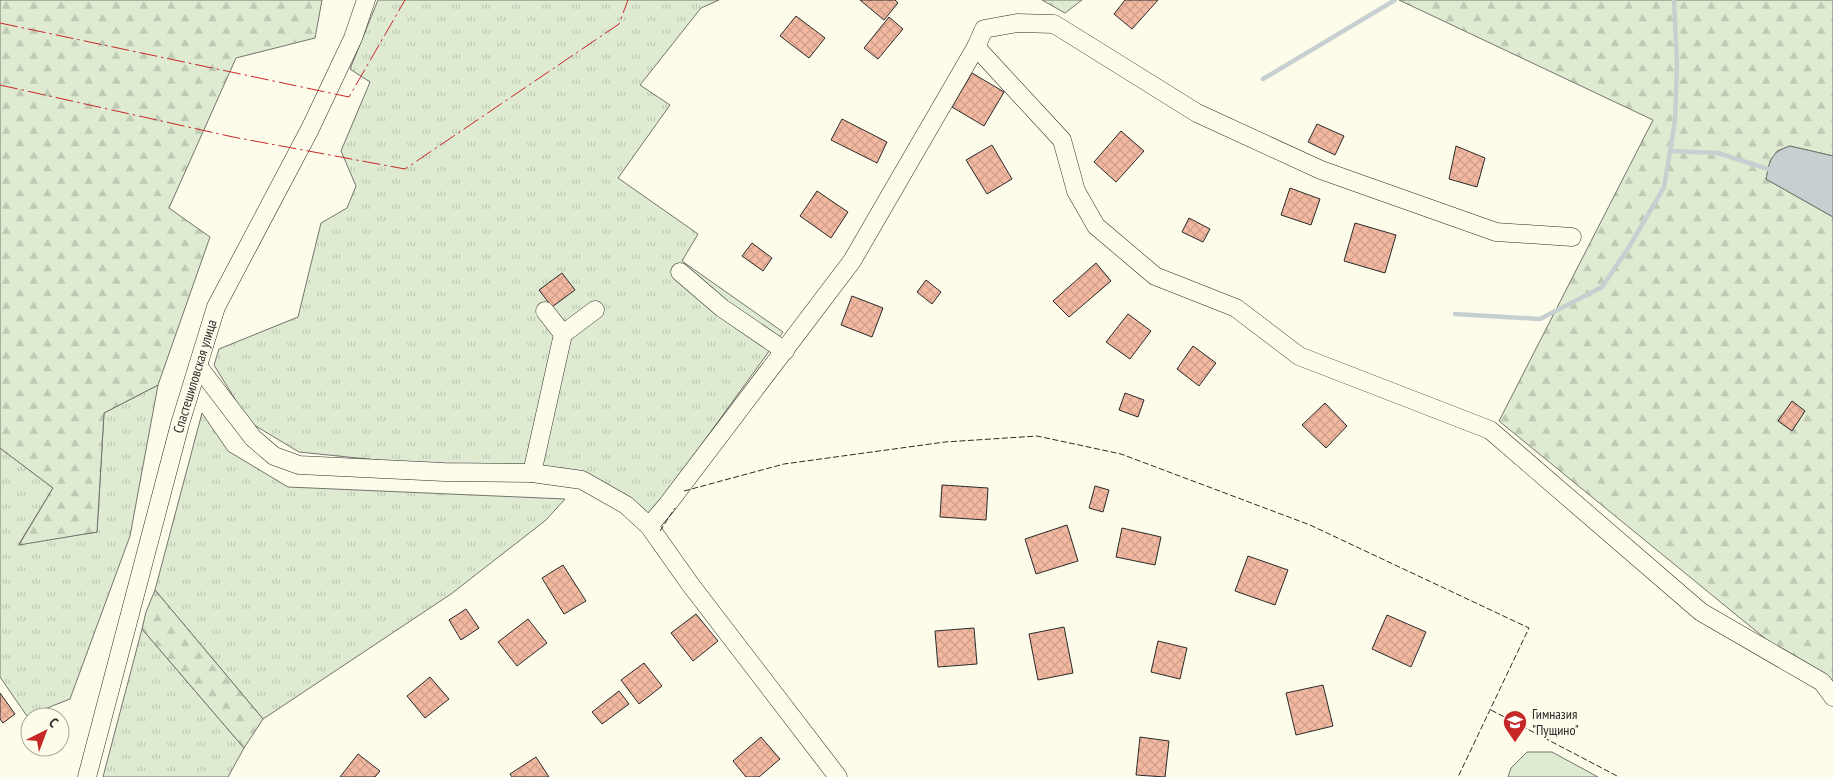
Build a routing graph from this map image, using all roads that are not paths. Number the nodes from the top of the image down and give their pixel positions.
1 (366, 0) edge
2 (976, 47) junction
3 (1572, 237) dead end
4 (680, 272) dead end
5 (595, 310) dead end
6 (545, 311) dead end
7 (563, 334) junction
8 (784, 351) junction
9 (198, 366) junction
10 (532, 473) junction
11 (649, 526) junction
12 (1833, 697) edge
13 (86, 777) edge
14 (838, 777) edge

1 - 9 street, Спастешиловская улица
2 - 3 street
2 - 8 street
2 - 12 street
4 - 8 street
5 - 7 street
6 - 7 street
7 - 10 street
8 - 11 street
9 - 10 street
9 - 13 street, Спастешиловская улица
10 - 11 street
11 - 14 street

